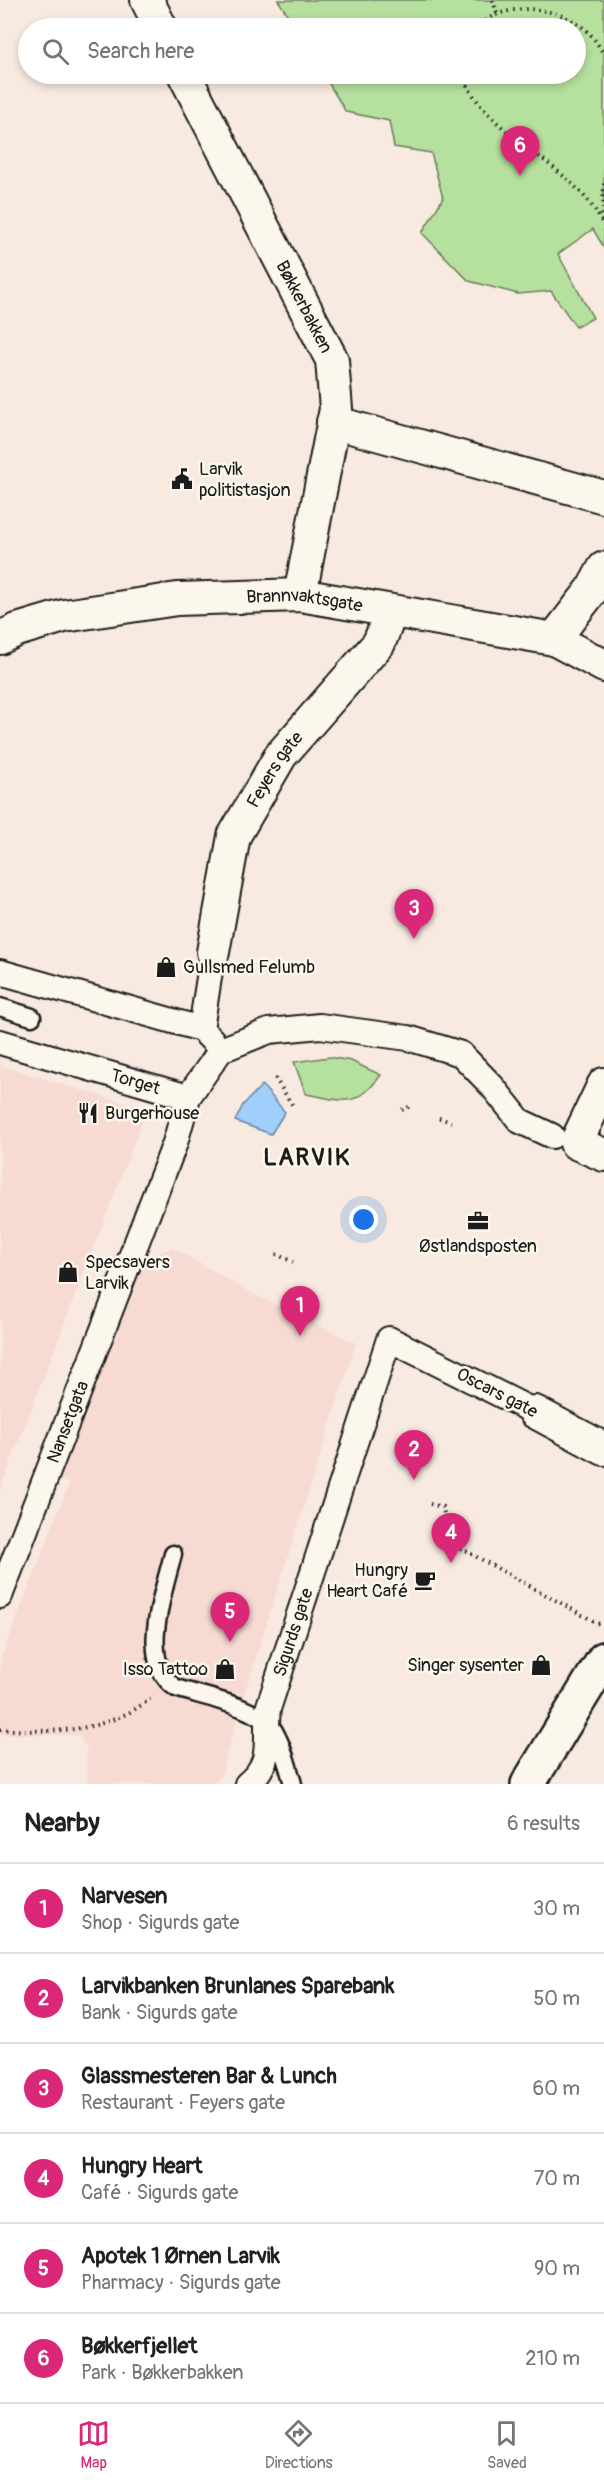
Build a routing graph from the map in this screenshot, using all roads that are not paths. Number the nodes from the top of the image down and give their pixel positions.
1 (147, 0) edge
2 (156, 18) edge
3 (189, 84) edge
4 (333, 422) junction
5 (604, 498) edge
6 (604, 568) edge
7 (300, 596) junction
8 (392, 612) junction
9 (0, 638) edge
10 (554, 639) junction
11 (604, 666) edge
12 (213, 952) joint
13 (0, 972) edge
14 (0, 1007) edge
15 (32, 1017) dead end
16 (201, 1029) junction
17 (0, 1042) edge
18 (221, 1050) junction
19 (604, 1084) edge
20 (188, 1097) junction
21 (578, 1145) edge
22 (389, 1339) joint
23 (535, 1412) joint
24 (604, 1449) edge
25 (173, 1554) dead end
26 (0, 1596) edge
27 (604, 1659) edge
28 (266, 1723) junction
29 (247, 1784) edge
30 (293, 1784) edge
31 (528, 1784) edge

1 - 2 street
3 - 4 street, Bøkkerbakken
4 - 5 street
4 - 7 street, Bøkkerbakken
6 - 10 street
7 - 8 street, Brannvaktsgate
7 - 9 street, Brannvaktsgate
8 - 10 street, Brannvaktsgate
8 - 12 street, Feyers gate
10 - 11 street, Brannvaktsgate
12 - 16 street
13 - 16 street
14 - 15 lane
16 - 18 street
17 - 20 street, Torget
18 - 20 street
18 - 21 street
19 - 21 street
20 - 26 street, Nansetgata
22 - 23 street, Oscars gate
22 - 28 street, Sigurds gate
23 - 24 street, Oscars gate
25 - 28 lane
27 - 31 main road
28 - 29 street, Sigurds gate
28 - 30 lane

